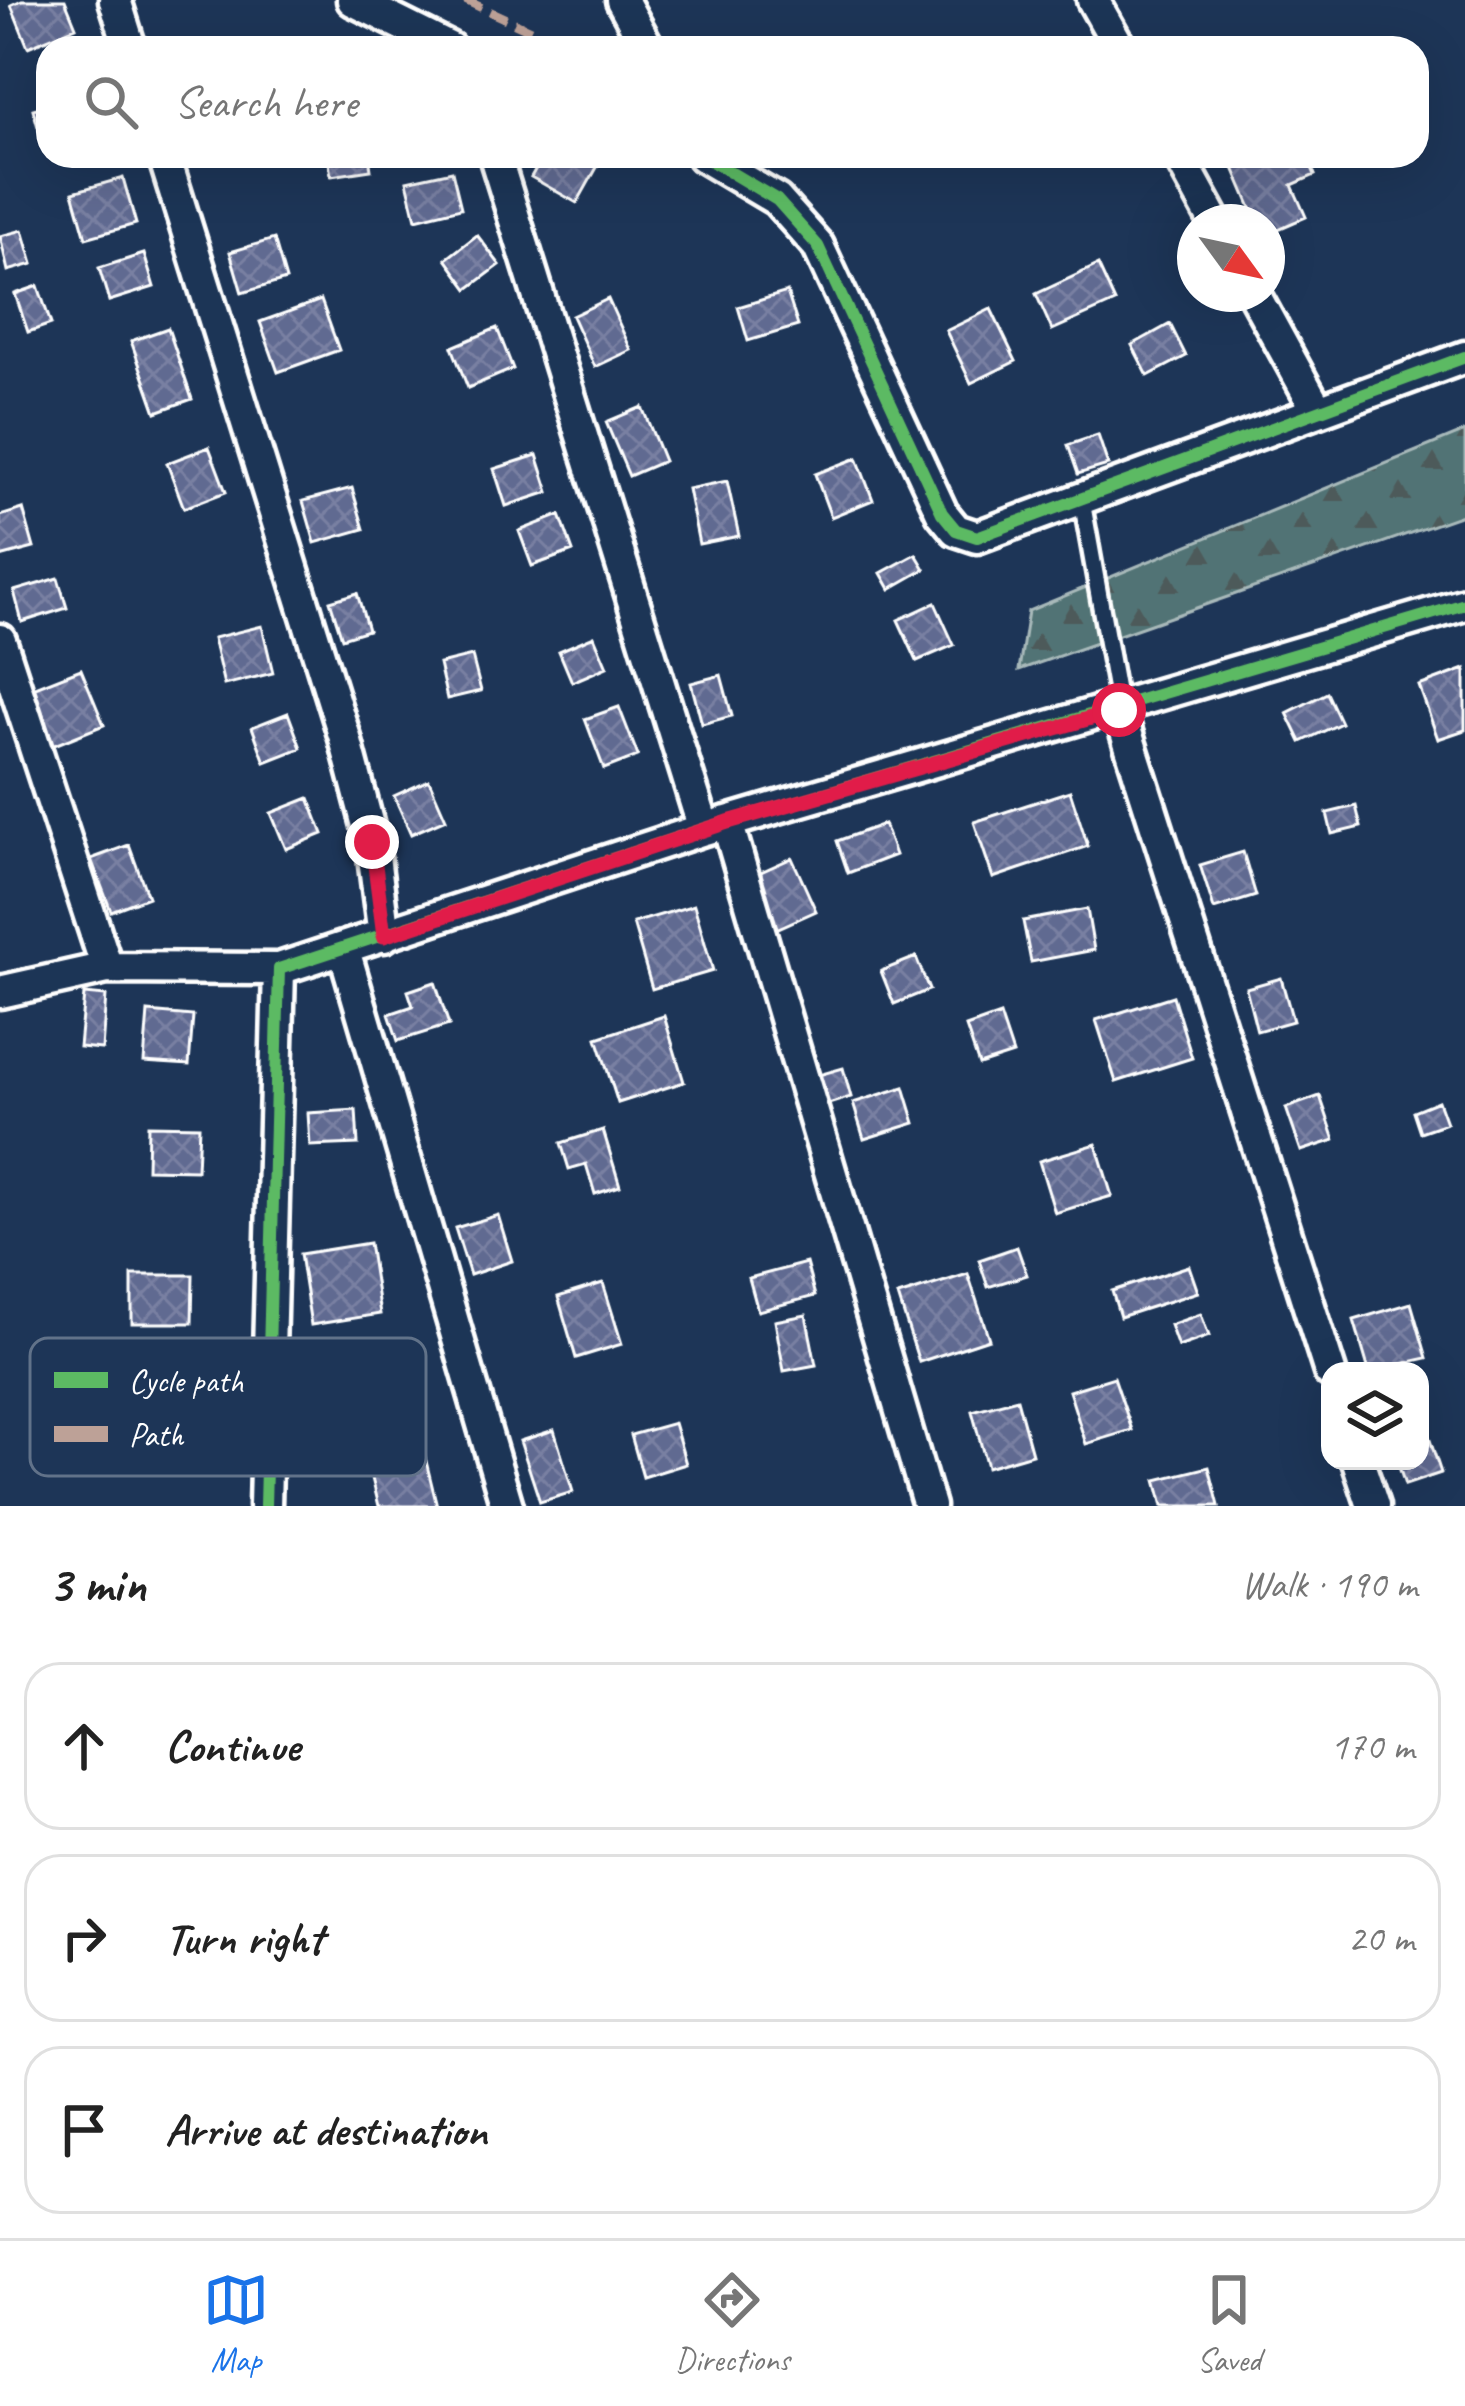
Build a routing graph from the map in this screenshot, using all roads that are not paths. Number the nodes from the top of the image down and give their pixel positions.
1 (115, 0) edge
2 (353, 0) edge
3 (622, 0) edge
4 (1093, 0) edge
5 (126, 36) edge
6 (424, 36) edge
7 (642, 36) edge
8 (1113, 36) edge
9 (168, 168) edge
10 (499, 168) edge
11 (723, 168) edge
12 (745, 168) edge
13 (1186, 168) edge
14 (777, 200) junction
15 (1205, 204) edge
16 (1264, 312) edge
17 (1465, 358) edge
18 (1318, 411) junction
19 (1082, 501) junction
20 (1465, 604) edge
21 (0, 640) edge
22 (1119, 710) junction
23 (716, 825) junction
24 (384, 936) junction
25 (344, 950) junction
26 (107, 968) junction
27 (279, 969) junction
28 (0, 992) edge
29 (269, 1338) edge
30 (1327, 1362) edge
31 (1361, 1470) edge
32 (266, 1476) edge
33 (265, 1506) edge
34 (507, 1506) edge
35 (929, 1506) edge
36 (1373, 1506) edge

1 - 5 street
2 - 6 street
3 - 7 street
4 - 8 street
9 - 24 street
10 - 23 street
11 - 14 street
12 - 14 street
13 - 15 street
14 - 19 street
16 - 18 street
17 - 18 street
18 - 19 street
19 - 22 lane
20 - 22 street
21 - 26 street
22 - 23 street
22 - 30 street
23 - 24 street
23 - 35 street
24 - 25 street
25 - 27 street
25 - 34 street
26 - 27 street
26 - 28 street
27 - 29 street
31 - 36 street
32 - 33 street

